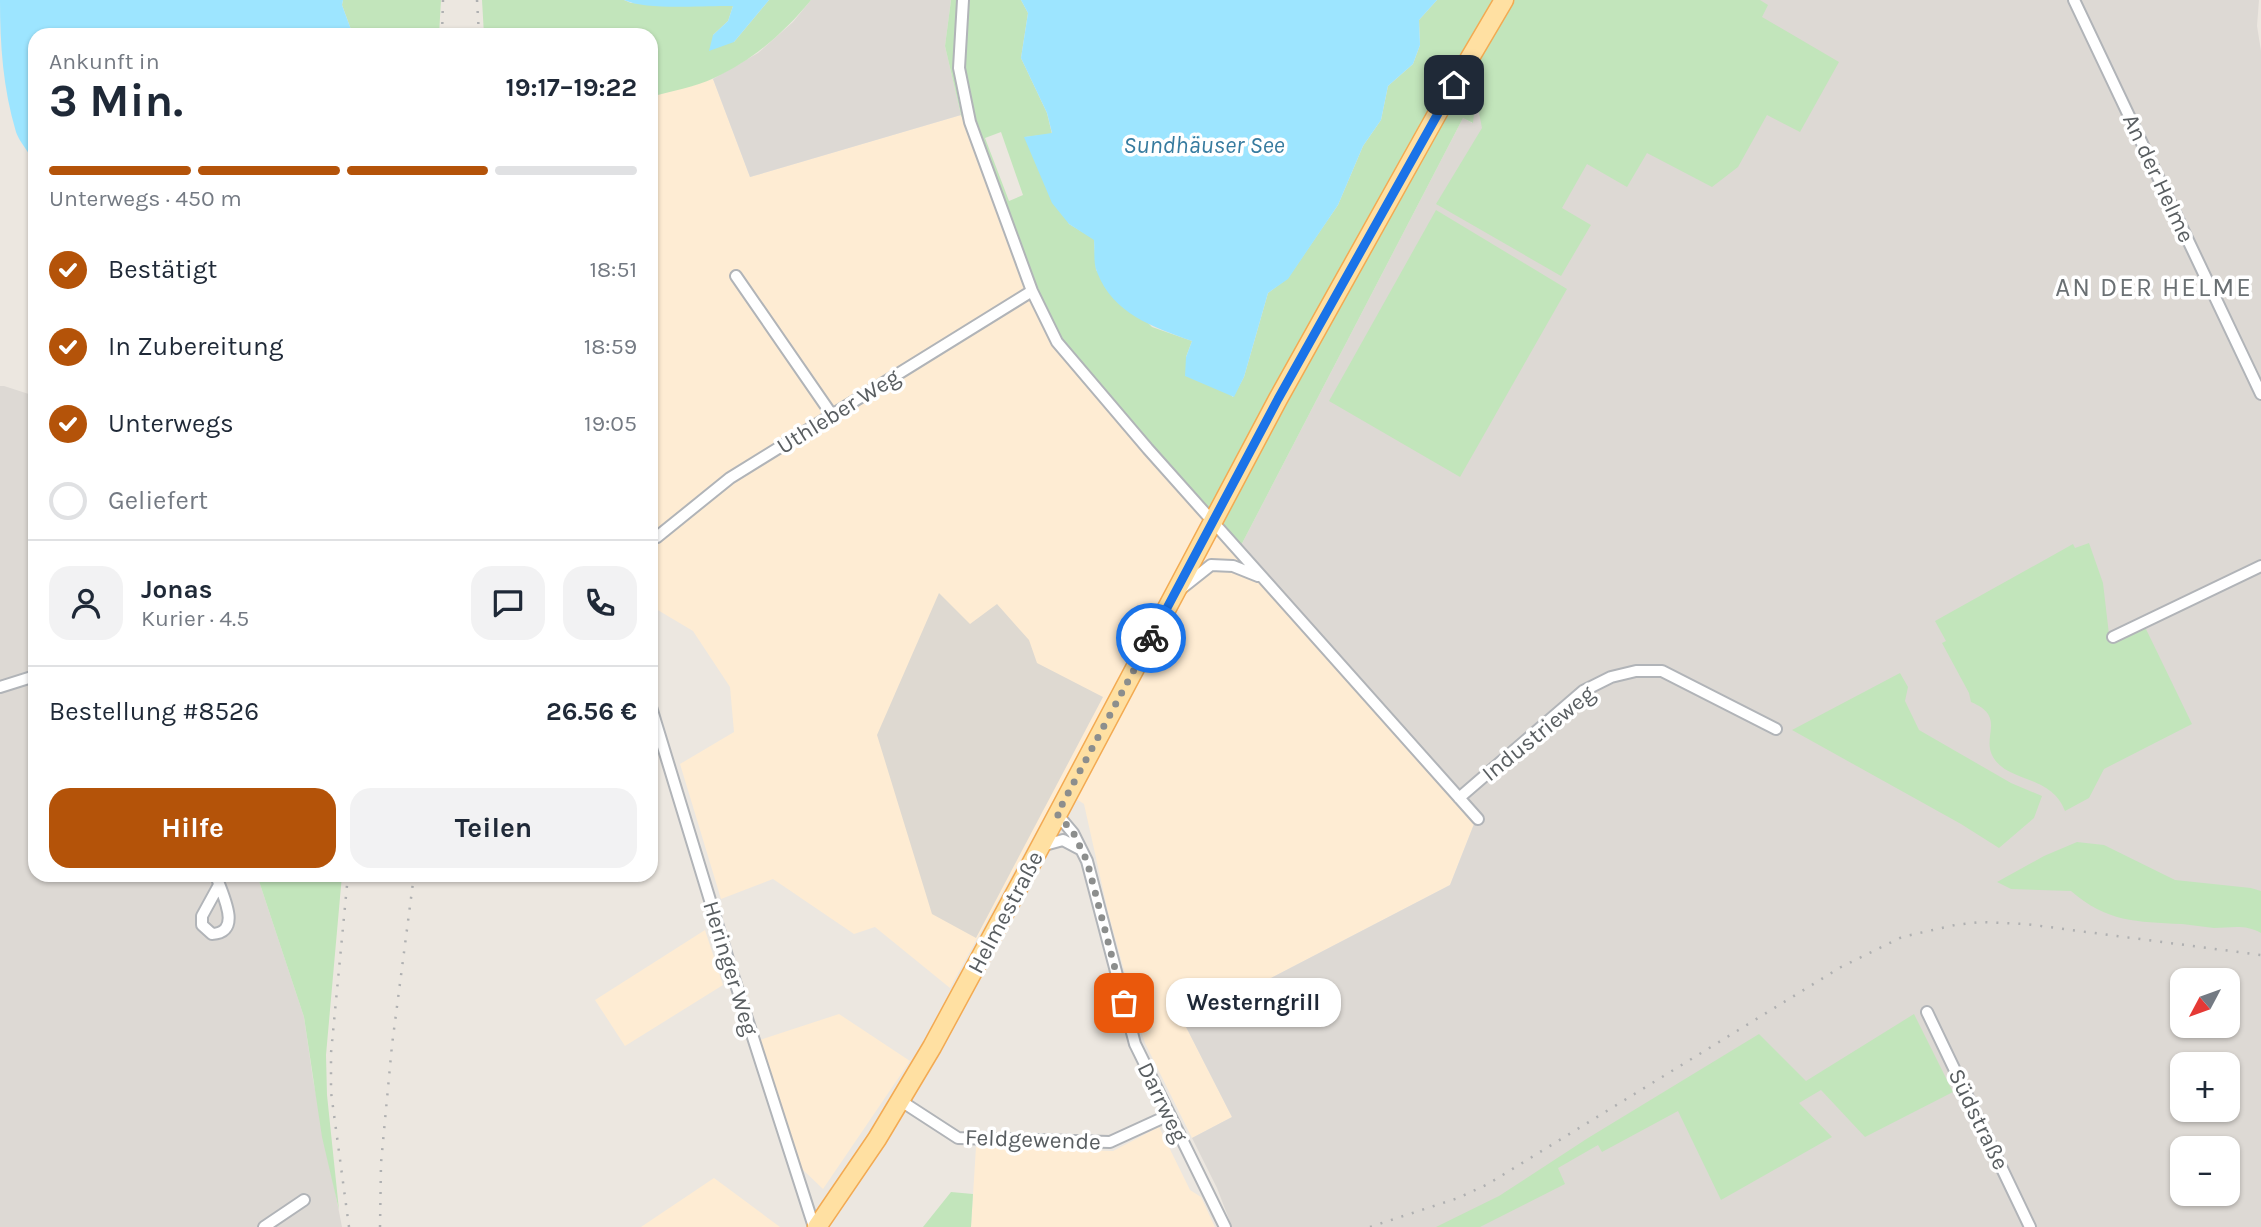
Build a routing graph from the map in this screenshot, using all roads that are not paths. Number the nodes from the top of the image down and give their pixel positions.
1 (962, 0) edge
2 (1504, 0) edge
3 (2074, 0) edge
4 (736, 276) dead end
5 (1032, 291) junction
6 (2261, 394) edge
7 (832, 415) junction
8 (1212, 521) junction
9 (658, 536) edge
10 (2261, 566) edge
11 (1262, 577) junction
12 (1175, 594) junction
13 (2113, 637) dead end
14 (28, 678) edge
15 (0, 687) edge
16 (1776, 729) dead end
17 (658, 730) edge
18 (1459, 798) junction
19 (1057, 814) junction
20 (1478, 819) dead end
21 (1041, 846) junction
22 (1082, 850) junction
23 (1927, 1012) dead end
24 (901, 1101) junction
25 (1169, 1115) junction
26 (304, 1200) dead end
27 (264, 1227) edge
28 (815, 1227) edge
29 (1224, 1227) edge
30 (2030, 1227) edge

1 - 5 street
2 - 8 main road, Helmestraße
3 - 6 street, An der Helme
4 - 7 street
5 - 7 street, Uthleber Weg
5 - 8 street
7 - 9 street, Uthleber Weg
8 - 11 street, Industrieweg
8 - 12 main road, Helmestraße
10 - 13 street
11 - 12 street, Industrieweg
11 - 18 street, Industrieweg
12 - 19 main road, Helmestraße
14 - 15 street
16 - 18 street, Industrieweg
17 - 28 street, Heringer Weg
18 - 20 street, Industrieweg
19 - 21 main road, Helmestraße
19 - 22 street, Darrweg
21 - 22 street
21 - 24 main road, Helmestraße
22 - 25 street, Darrweg
23 - 30 street, Südstraße
24 - 25 street, Feldgewende
24 - 28 main road, Helmestraße
25 - 29 street, Darrweg
26 - 27 street

